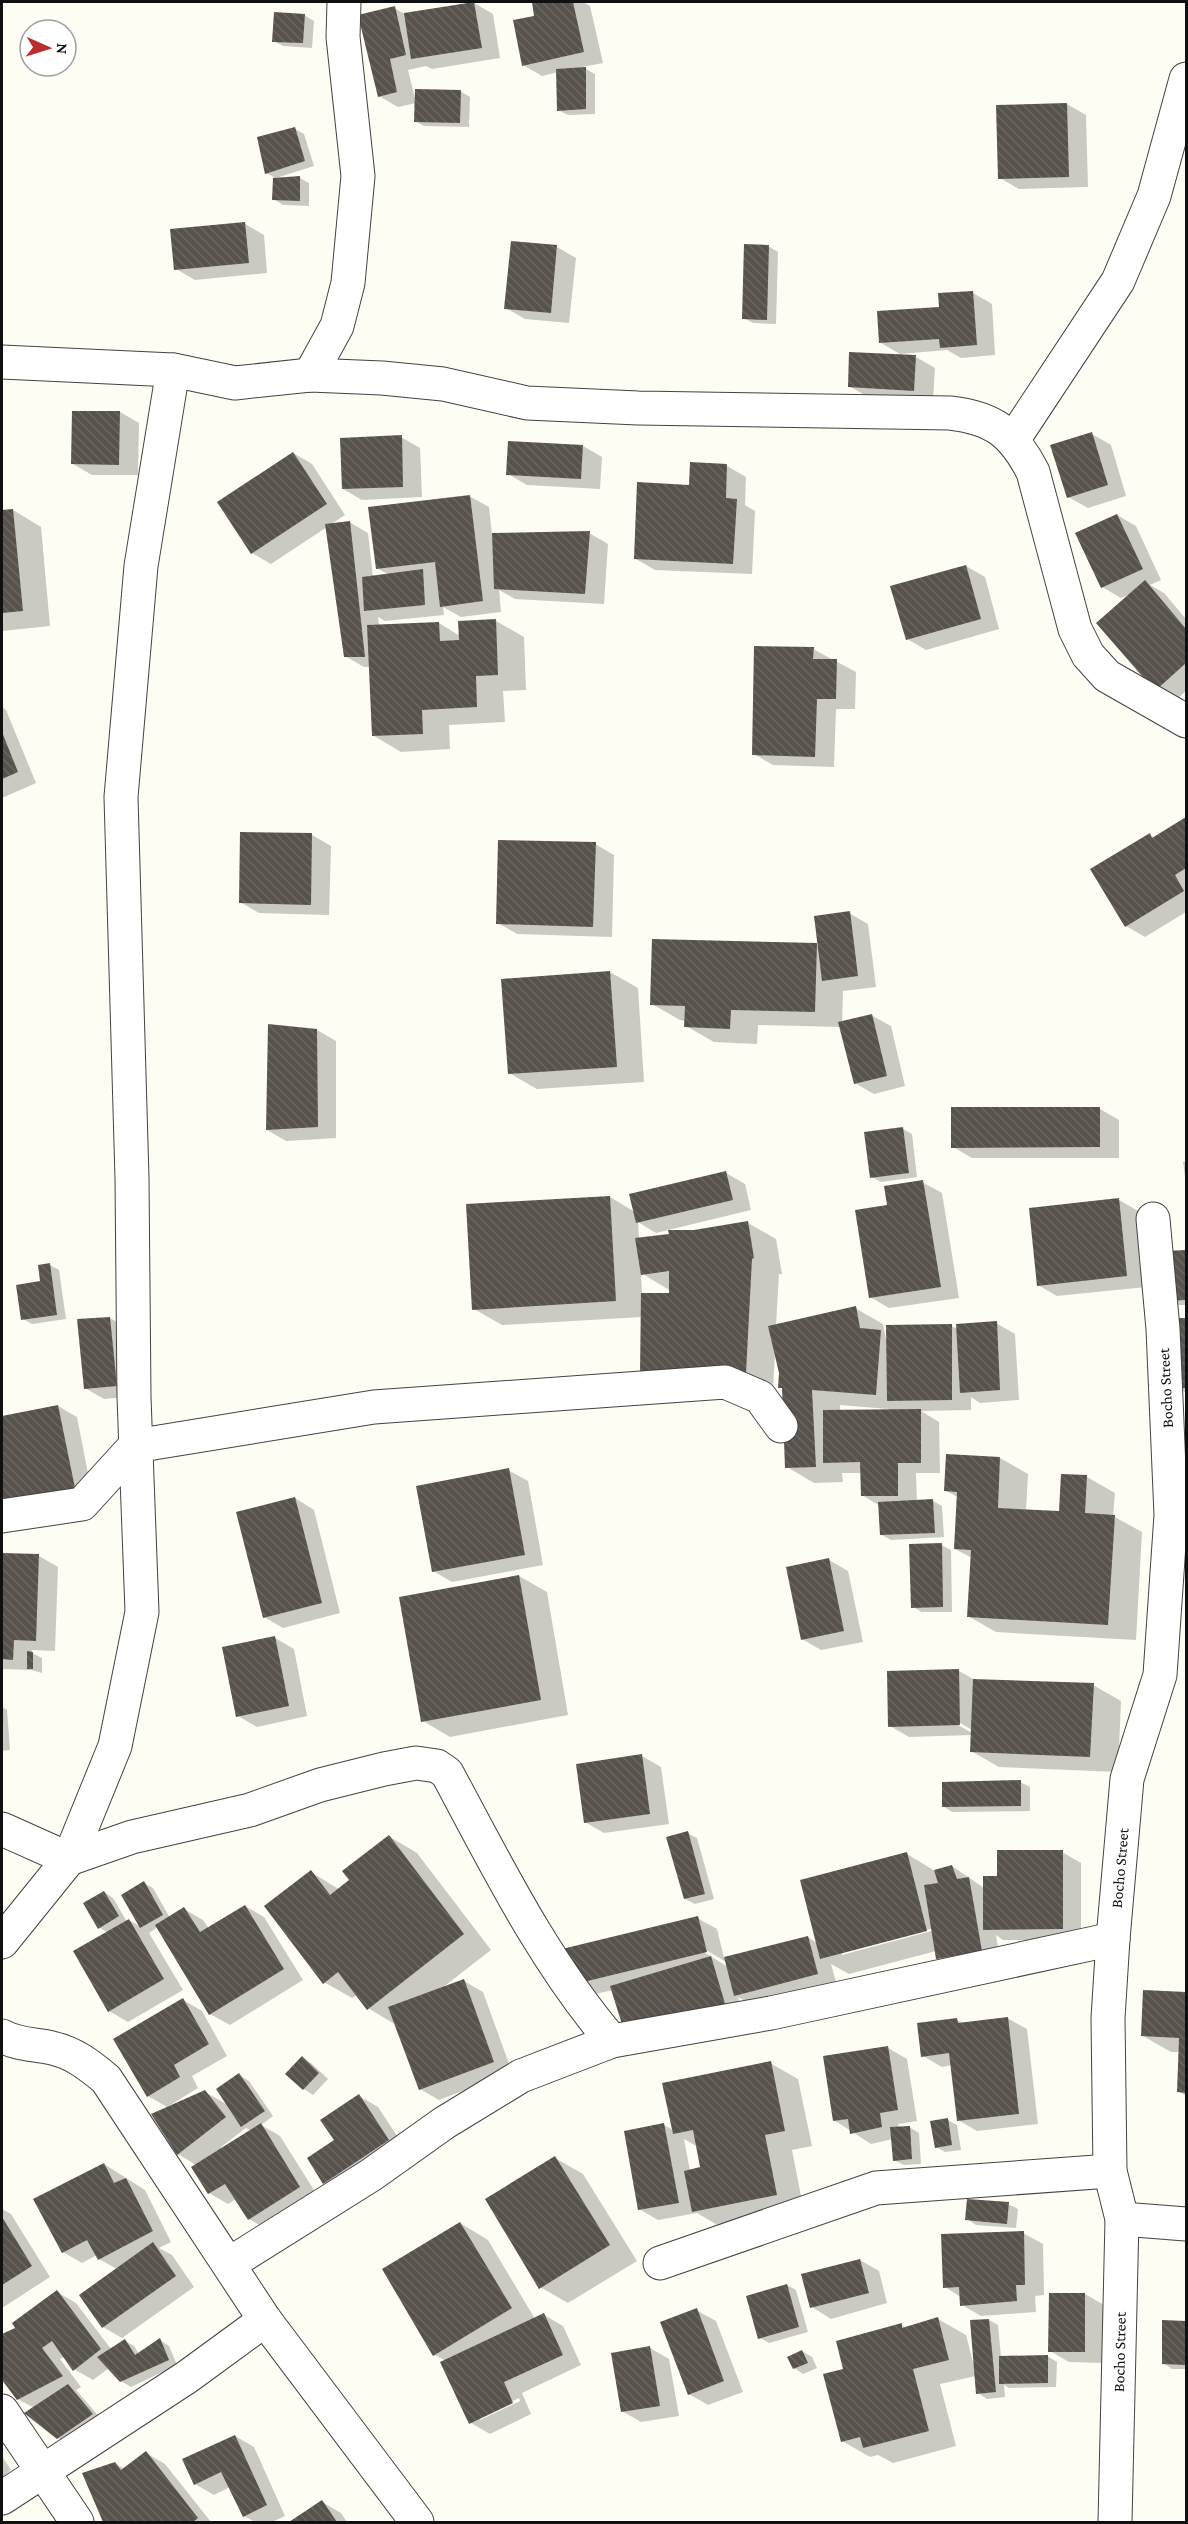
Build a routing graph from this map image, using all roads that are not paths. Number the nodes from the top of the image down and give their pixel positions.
1 (344, 2) edge
2 (1186, 79) edge
3 (2, 362) edge
4 (173, 370) junction
5 (310, 375) junction
6 (1013, 440) junction
7 (1186, 721) edge
8 (1153, 1219) dead end
9 (781, 1426) dead end
10 (135, 1446) junction
11 (2, 1516) edge
12 (1173, 1674) edge
13 (2, 1829) edge
14 (69, 1859) junction
15 (1113, 1939) junction
16 (2, 1942) edge
17 (2, 2036) edge
18 (612, 2041) junction
19 (1110, 2171) junction
20 (1122, 2219) junction
21 (1186, 2224) edge
22 (660, 2263) dead end
23 (229, 2264) junction
24 (265, 2320) junction
25 (2, 2411) edge
26 (44, 2472) junction
27 (2, 2498) edge
28 (77, 2523) edge
29 (417, 2523) edge
30 (1116, 2523) edge

1 - 5 street
2 - 6 street
3 - 4 street
4 - 5 street
4 - 10 street
5 - 6 street
6 - 7 street
8 - 12 street, Bocho Street
9 - 10 street
10 - 11 street
10 - 14 street
12 - 15 street, Bocho Street
13 - 14 street
14 - 16 street
14 - 18 street
15 - 18 street
15 - 19 street, Bocho Street
17 - 23 street
18 - 23 street
19 - 20 street, Bocho Street
19 - 22 street
20 - 21 street
20 - 30 street, Bocho Street
23 - 24 street
24 - 26 street
24 - 29 street
25 - 26 street
26 - 27 street
26 - 28 street

